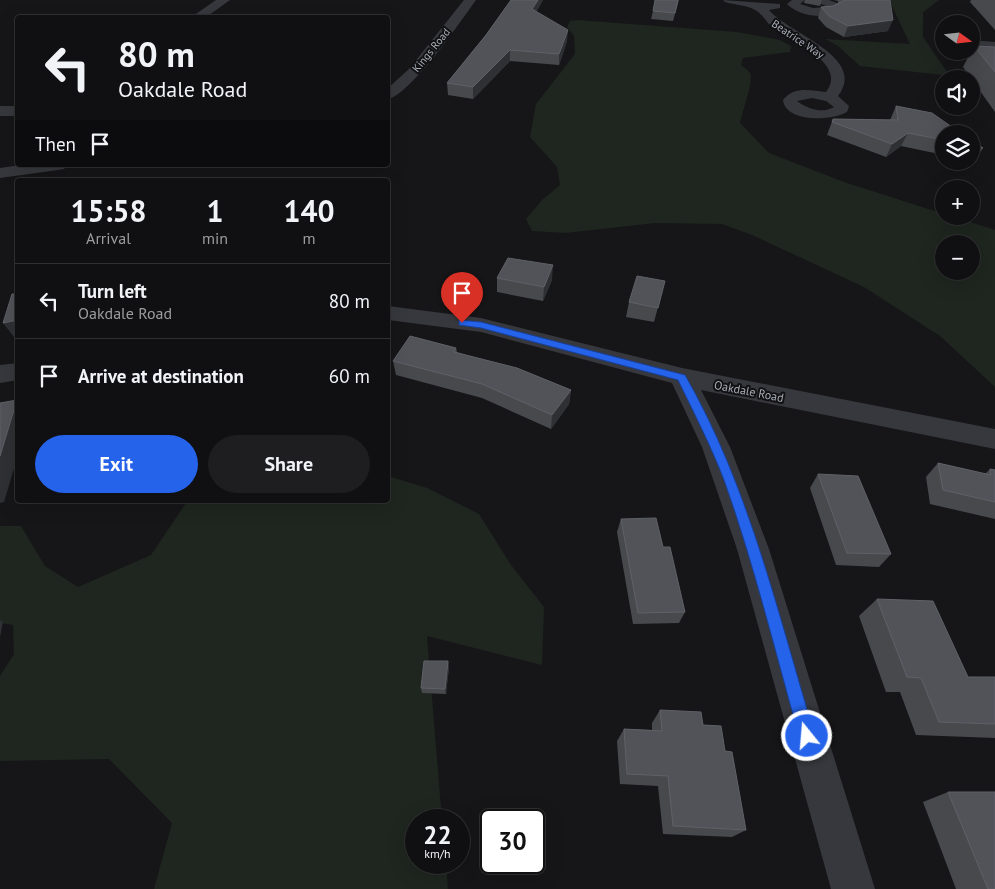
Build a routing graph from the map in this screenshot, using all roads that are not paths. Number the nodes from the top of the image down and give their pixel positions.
1 (224, 0) edge
2 (470, 0) edge
3 (729, 0) edge
4 (818, 0) edge
5 (796, 3) edge
6 (759, 6) junction
7 (201, 15) edge
8 (980, 45) edge
9 (995, 46) edge
10 (390, 93) edge
11 (830, 97) dead end
12 (0, 111) edge
13 (15, 111) edge
14 (25, 167) edge
15 (0, 173) edge
16 (390, 313) edge
17 (15, 372) edge
18 (0, 374) edge
19 (682, 377) junction
20 (995, 439) edge
21 (853, 889) edge

1 - 7 street
2 - 10 street, Kings Road
3 - 6 street
4 - 5 street
5 - 6 street
6 - 11 street, Beatrice Way
8 - 9 street
12 - 13 street
14 - 15 street
16 - 19 street, Oakdale Road
17 - 18 street
19 - 20 street, Oakdale Road
19 - 21 street

